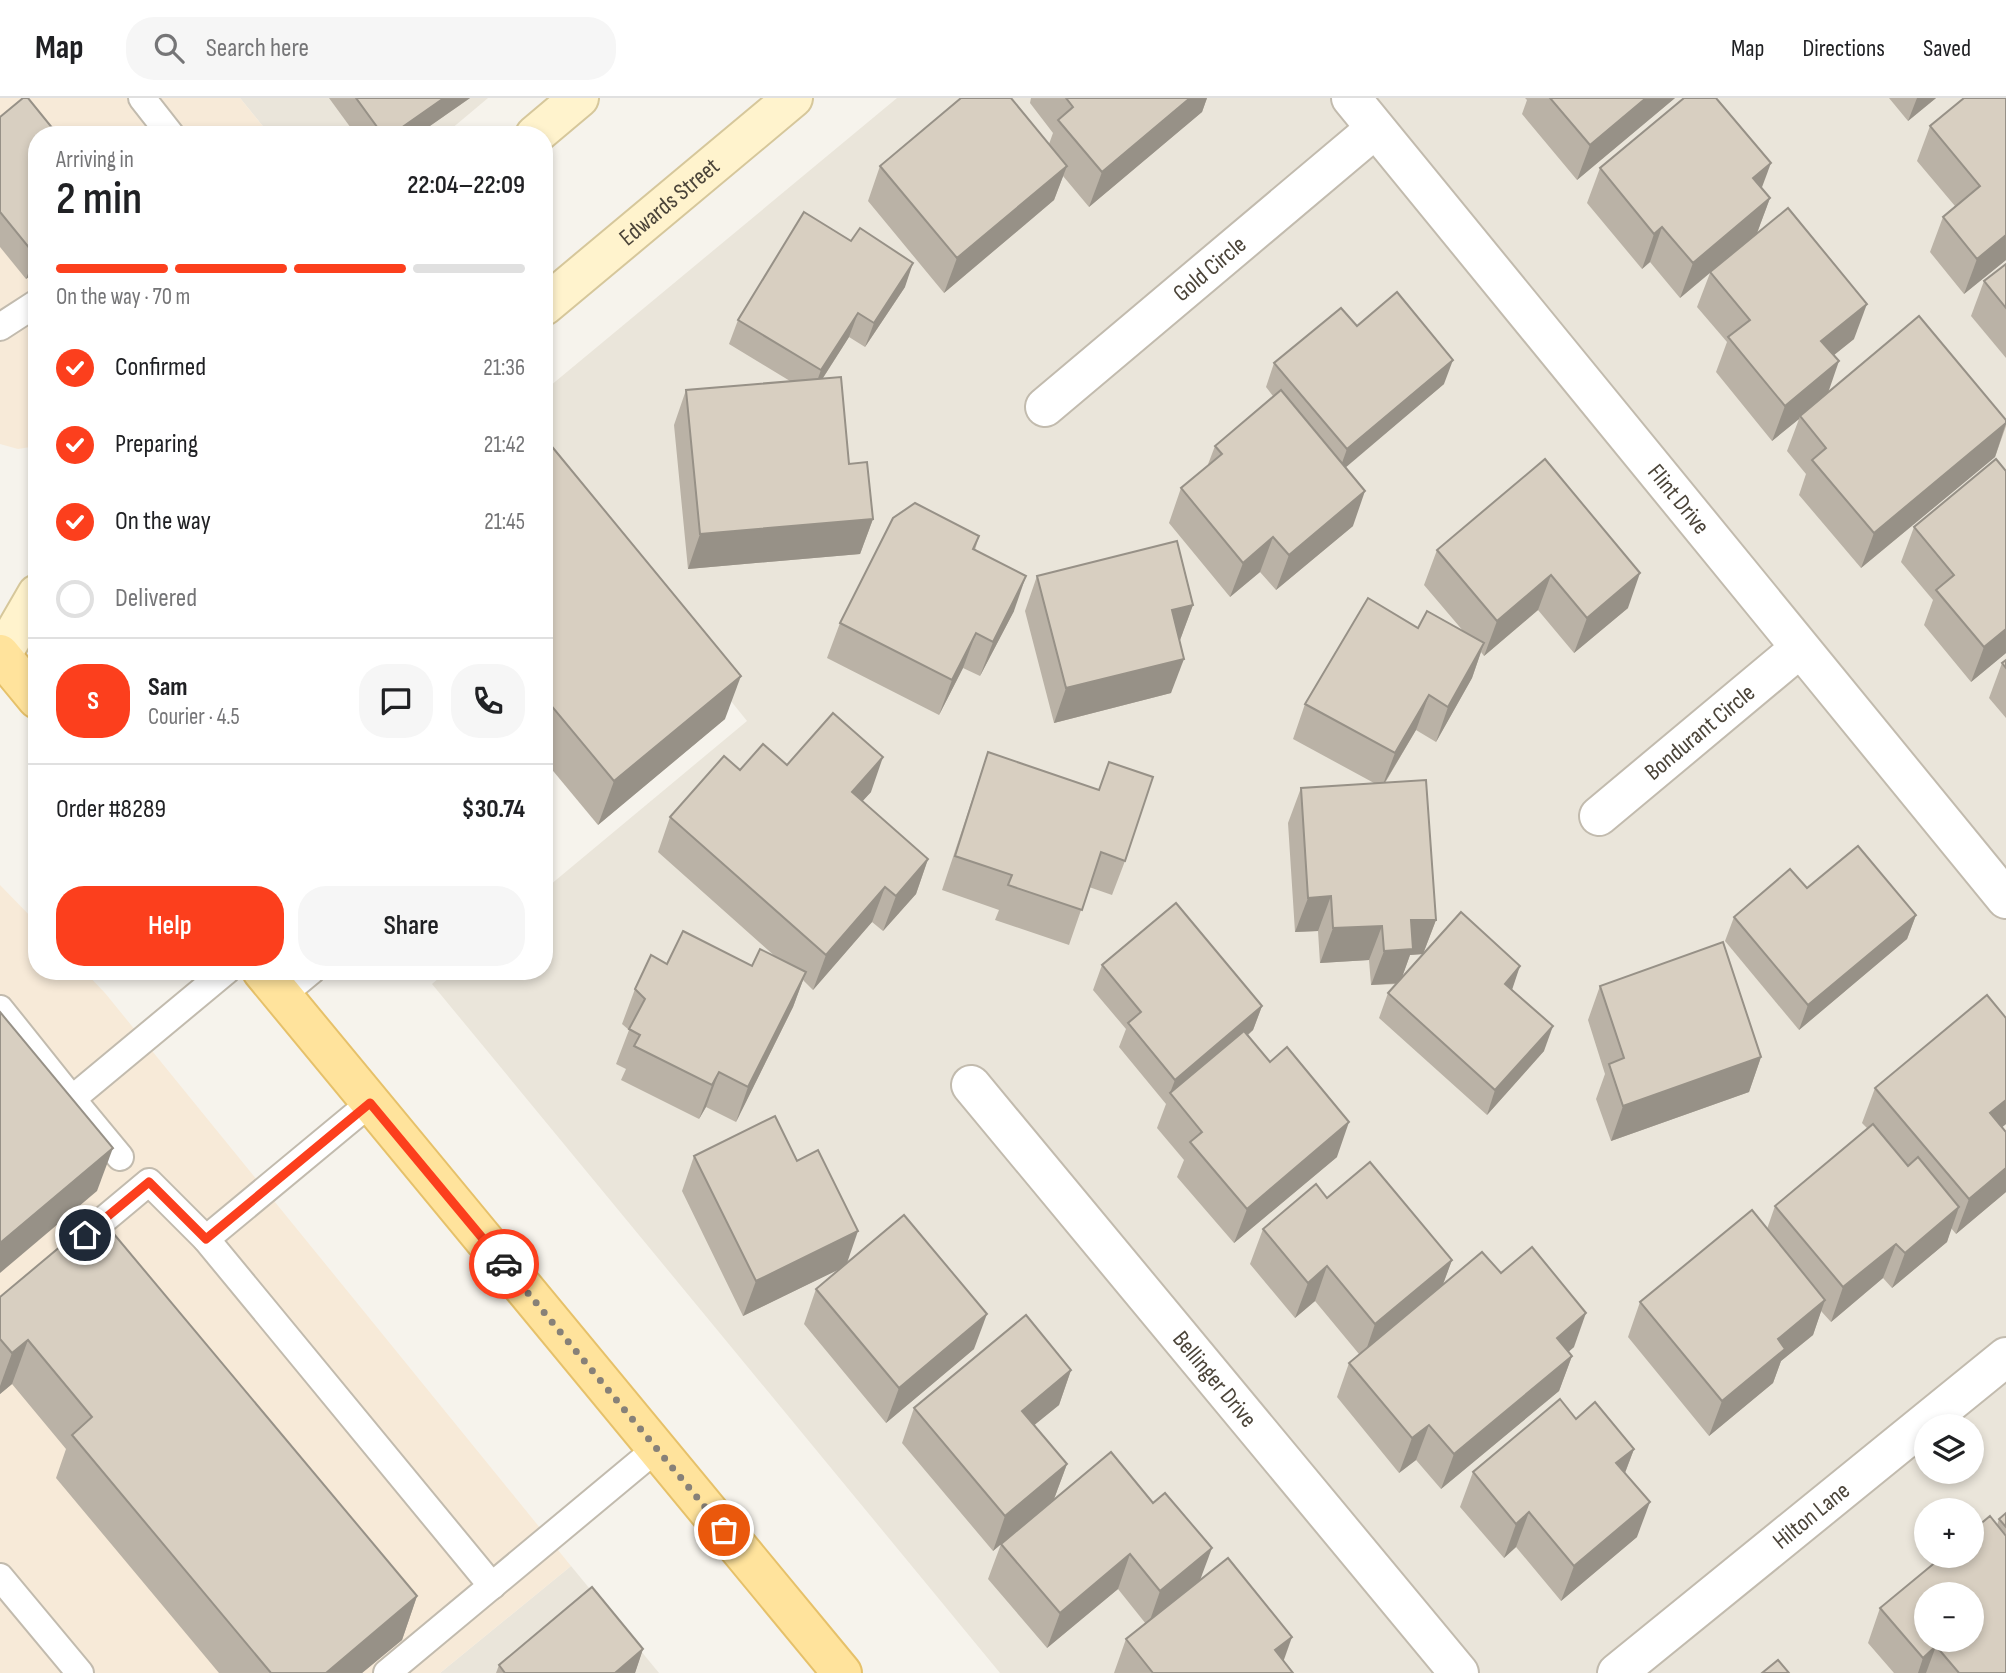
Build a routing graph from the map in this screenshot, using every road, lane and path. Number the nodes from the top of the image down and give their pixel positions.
1 (142, 98) edge
2 (579, 98) edge
3 (793, 98) edge
4 (1351, 98) edge
5 (165, 126) edge
6 (546, 126) edge
7 (1375, 129) junction
8 (553, 298) edge
9 (28, 311) edge
10 (0, 327) edge
11 (1045, 408) dead end
12 (28, 614) edge
13 (1799, 649) junction
14 (10, 654) edge
15 (28, 684) edge
16 (1599, 816) dead end
17 (2006, 899) edge
18 (215, 980) edge
19 (272, 983) edge
20 (0, 1009) edge
21 (971, 1085) dead end
22 (72, 1099) junction
23 (370, 1103) junction
24 (120, 1157) dead end
25 (206, 1239) junction
26 (53, 1262) edge
27 (2006, 1357) edge
28 (656, 1448) junction
29 (0, 1577) edge
30 (492, 1586) junction
31 (80, 1673) edge
32 (387, 1673) edge
33 (842, 1673) edge
34 (1459, 1673) edge
35 (1617, 1673) edge

1 - 5 lane
2 - 6 main road
3 - 8 main road, Edwards Street
4 - 7 street, Flint Drive
7 - 11 street, Gold Circle
7 - 13 street, Flint Drive
9 - 10 lane
12 - 14 main road
13 - 16 street, Bondurant Circle
13 - 17 street, Flint Drive
14 - 15 main road
18 - 22 lane
19 - 23 main road
20 - 22 lane
21 - 34 street, Bellinger Drive
22 - 24 lane
23 - 25 lane
23 - 28 main road
25 - 26 lane
25 - 30 lane
27 - 35 street, Hilton Lane
28 - 30 lane
28 - 33 main road
29 - 31 lane
30 - 32 lane

